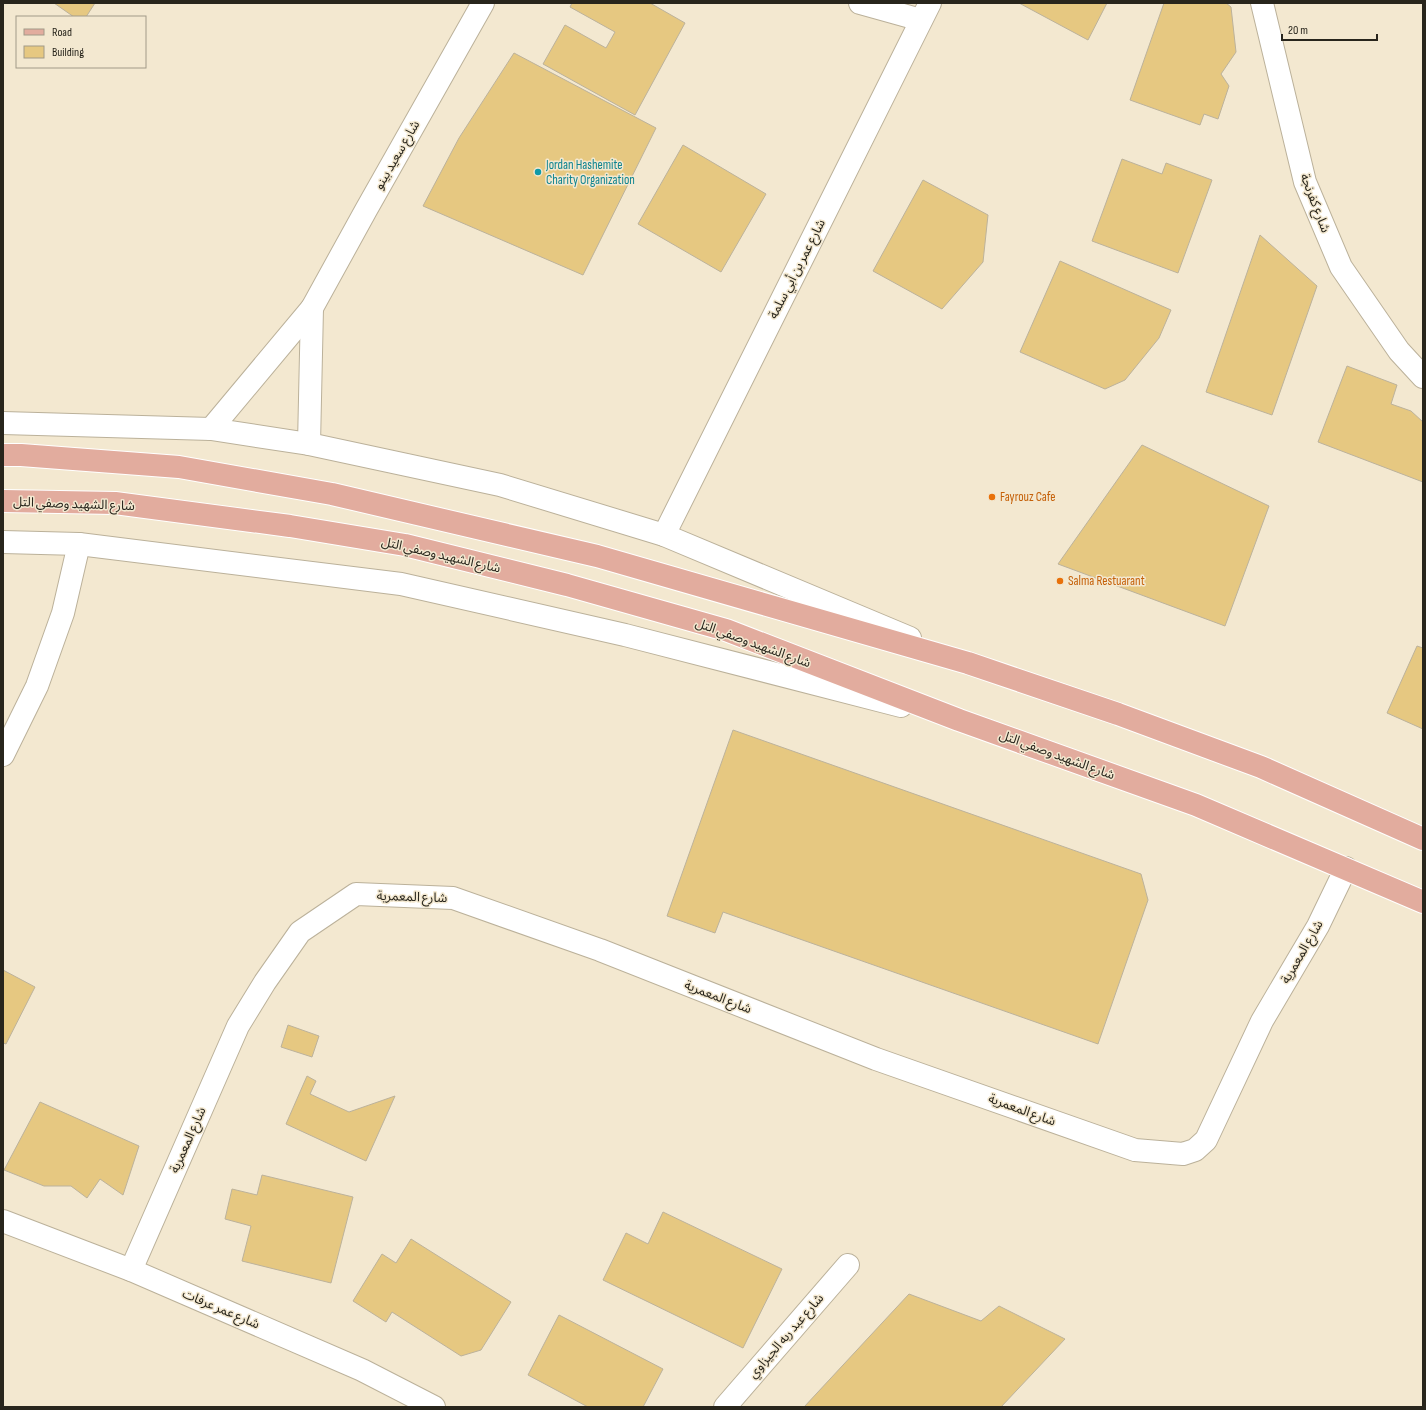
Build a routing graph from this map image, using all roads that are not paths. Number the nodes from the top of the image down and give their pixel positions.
1 (483, 3) edge
2 (860, 3) edge
3 (1262, 3) edge
4 (926, 12) edge
5 (312, 308) junction
6 (1423, 377) edge
7 (3, 423) edge
8 (211, 429) junction
9 (309, 444) junction
10 (3, 455) edge
11 (3, 501) edge
12 (664, 535) junction
13 (3, 542) edge
14 (79, 544) junction
15 (968, 663) junction
16 (959, 720) junction
17 (3, 754) edge
18 (1423, 839) edge
19 (1346, 868) junction
20 (1423, 902) edge
21 (3, 1221) edge
22 (848, 1265) dead end
23 (131, 1270) junction
24 (434, 1407) edge
25 (725, 1407) edge

1 - 5 street, شارع سعيد بينو
2 - 4 street
3 - 6 street, شارع كفرنجة
4 - 12 street, شارع عمر بن أبي سلمة
5 - 8 street, شارع سعيد بينو
5 - 9 street, شارع سعيد بينو
7 - 8 street
8 - 9 street
9 - 12 street
10 - 15 main road
11 - 16 main road, شارع الشهيد وصفي التل
12 - 15 street
13 - 14 street
14 - 16 street
14 - 17 street
15 - 18 main road
16 - 19 main road, شارع الشهيد وصفي التل
19 - 20 main road, شارع الشهيد وصفي التل
19 - 23 street, شارع المعمرية
21 - 23 street, شارع عمر عرفات
22 - 25 street, شارع عبد ربه الجيزاوي
23 - 24 street, شارع عمر عرفات

